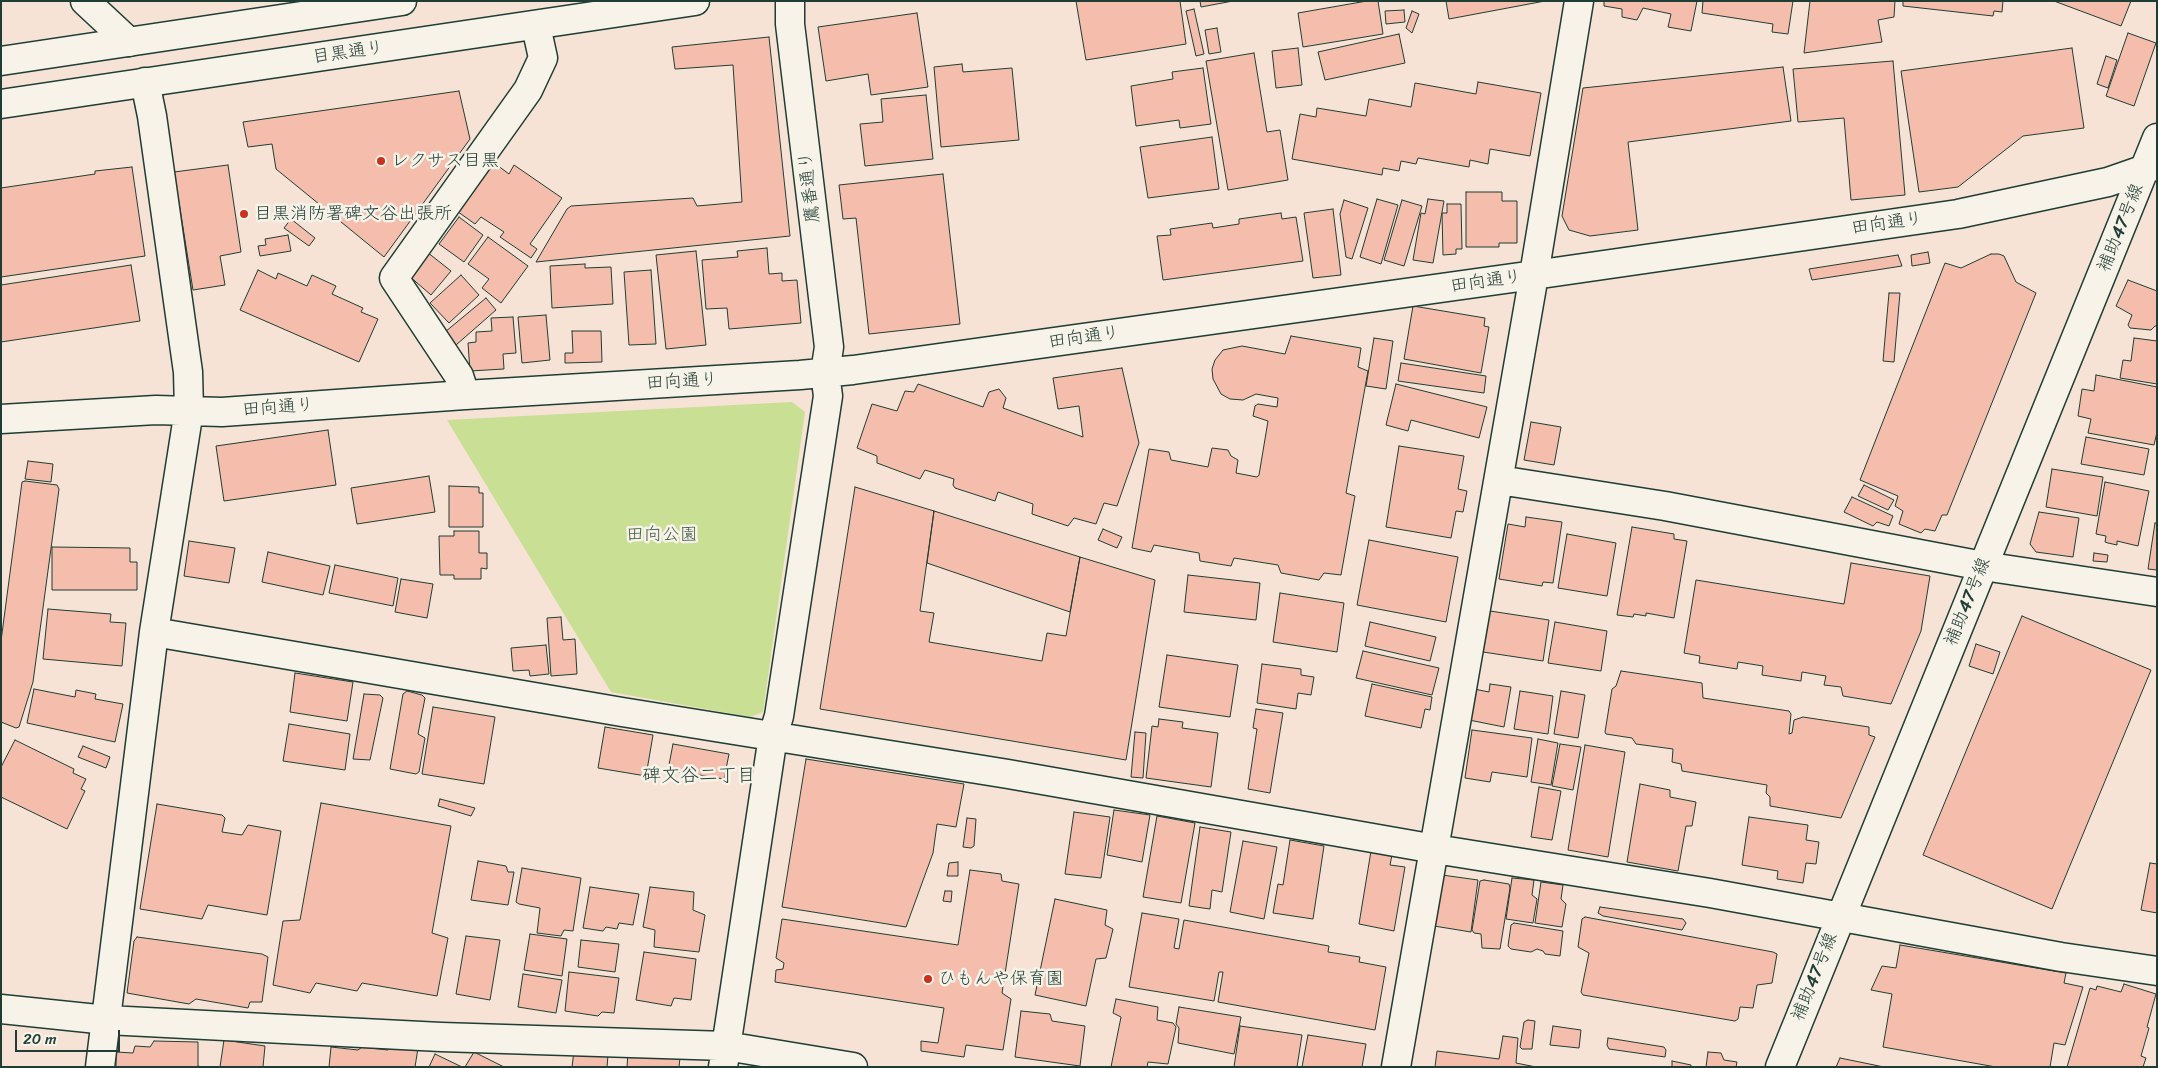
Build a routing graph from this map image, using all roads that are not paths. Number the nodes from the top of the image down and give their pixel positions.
1 (85, 1) edge
2 (402, 1) edge
3 (695, 1) edge
4 (790, 1) edge
5 (1579, 1) edge
6 (536, 26) junction
7 (129, 42) junction
8 (1, 60) edge
9 (145, 82) junction
10 (1, 104) edge
11 (2157, 138) edge
12 (2151, 167) edge
13 (1534, 276) junction
14 (825, 372) junction
15 (465, 395) junction
16 (189, 410) junction
17 (1, 418) edge
18 (1499, 480) junction
19 (1982, 566) junction
20 (2157, 592) edge
21 (154, 632) junction
22 (773, 736) junction
23 (1436, 848) junction
24 (1839, 916) junction
25 (2157, 971) edge
26 (1, 1009) edge
27 (107, 1020) junction
28 (725, 1056) edge
29 (100, 1067) edge
30 (853, 1067) edge
31 (1396, 1067) edge
32 (1780, 1067) edge

1 - 7 street
2 - 7 street
3 - 6 street, 目黒通り
4 - 14 street, 鷹番通り
5 - 13 street
6 - 9 street, 目黒通り
6 - 15 street
7 - 8 street
9 - 10 street, 目黒通り
9 - 16 street
11 - 12 street, 補助47号線
12 - 13 street, 田向通り
12 - 19 street, 補助47号線
13 - 14 street, 田向通り
13 - 18 street
14 - 15 street, 田向通り
14 - 22 street, 鷹番通り
15 - 16 street, 田向通り
16 - 17 street, 田向通り
16 - 21 street
18 - 19 street
18 - 23 street
19 - 20 street
19 - 24 street, 補助47号線
21 - 22 street
21 - 27 street
22 - 23 street
22 - 28 street, 鷹番通り
23 - 24 street
23 - 31 street
24 - 25 street
24 - 32 street, 補助47号線
26 - 27 street
27 - 28 street
27 - 29 street
28 - 30 street

